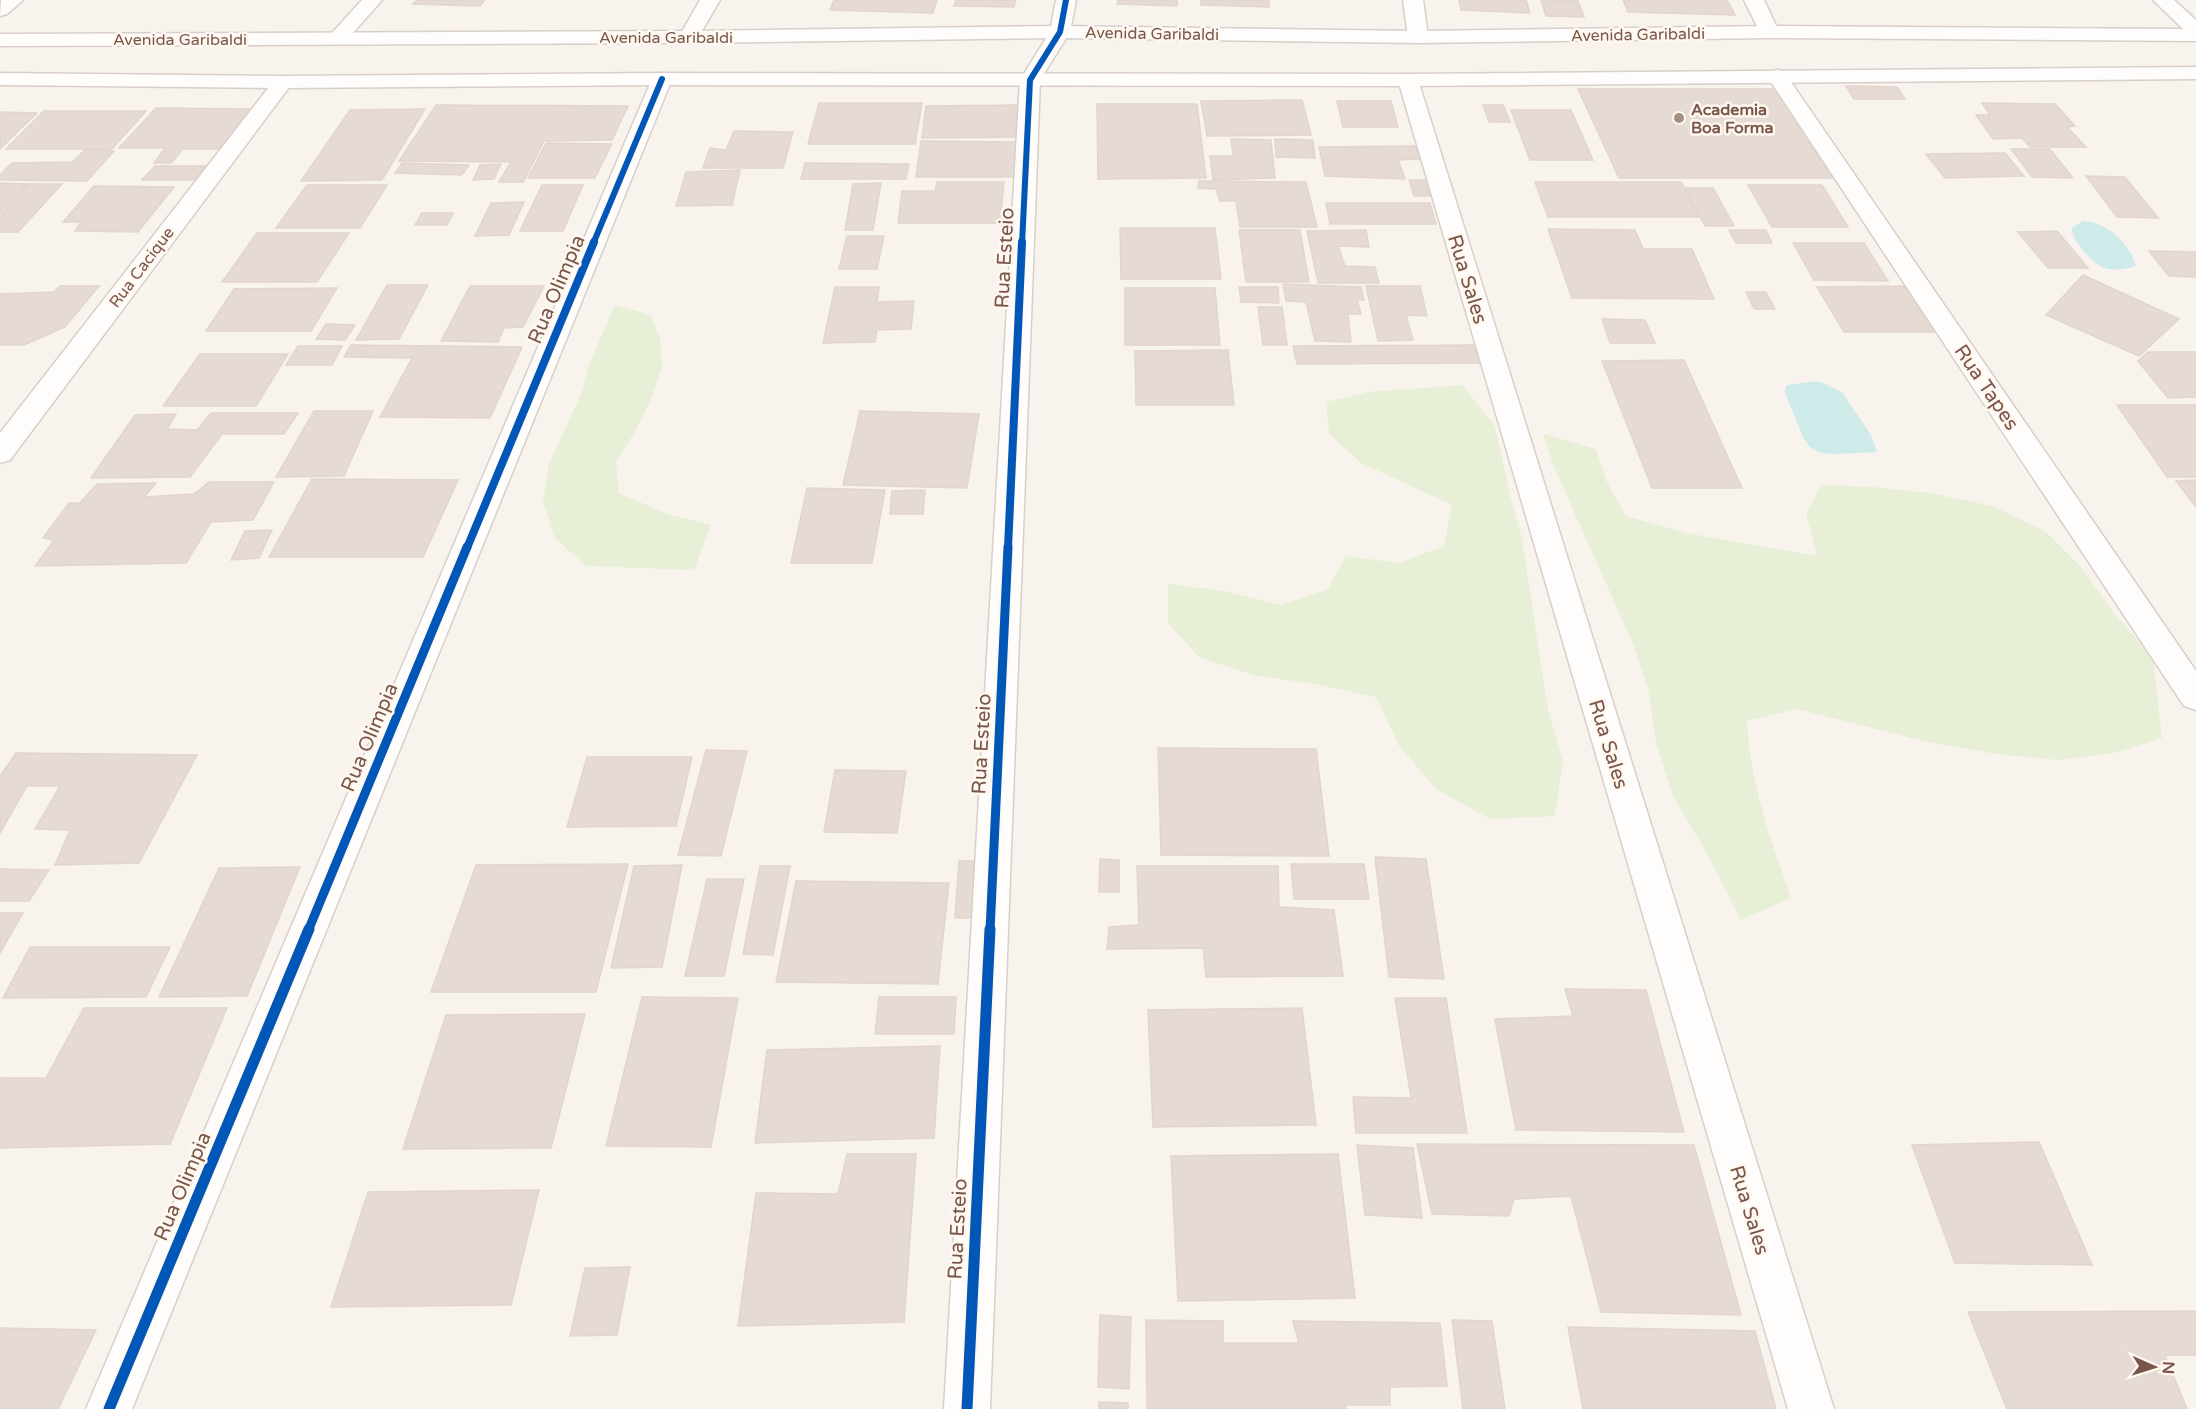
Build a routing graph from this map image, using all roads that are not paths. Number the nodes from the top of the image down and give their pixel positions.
1 (13, 0) edge
2 (372, 0) edge
3 (710, 0) edge
4 (1066, 0) edge
5 (1413, 0) edge
6 (1754, 0) edge
7 (2163, 0) edge
8 (0, 10) edge
9 (2196, 30) edge
10 (1060, 32) junction
11 (1769, 32) junction
12 (2196, 35) edge
13 (689, 37) junction
14 (1418, 37) junction
15 (338, 38) junction
16 (0, 40) edge
17 (2196, 73) edge
18 (1777, 76) junction
19 (0, 79) edge
20 (662, 80) junction
21 (1030, 80) junction
22 (1408, 80) junction
23 (283, 82) junction
24 (0, 453) edge
25 (2196, 697) edge
26 (109, 1409) edge
27 (967, 1409) edge
28 (1811, 1409) edge

1 - 8 street
2 - 15 street
3 - 13 street
4 - 10 street
5 - 14 street
6 - 11 street
7 - 9 street
10 - 13 street, Avenida Garibaldi
10 - 14 street, Avenida Garibaldi
10 - 21 street
11 - 12 street, Avenida Garibaldi
11 - 14 street, Avenida Garibaldi
13 - 15 street, Avenida Garibaldi
15 - 16 street, Avenida Garibaldi
17 - 18 street
18 - 22 street
18 - 25 street, Rua Tapes
19 - 23 street
20 - 21 street
20 - 23 street
20 - 26 street, Rua Olimpia
21 - 22 street
21 - 27 street, Rua Esteio
22 - 28 street, Rua Sales
23 - 24 street, Rua Cacique

